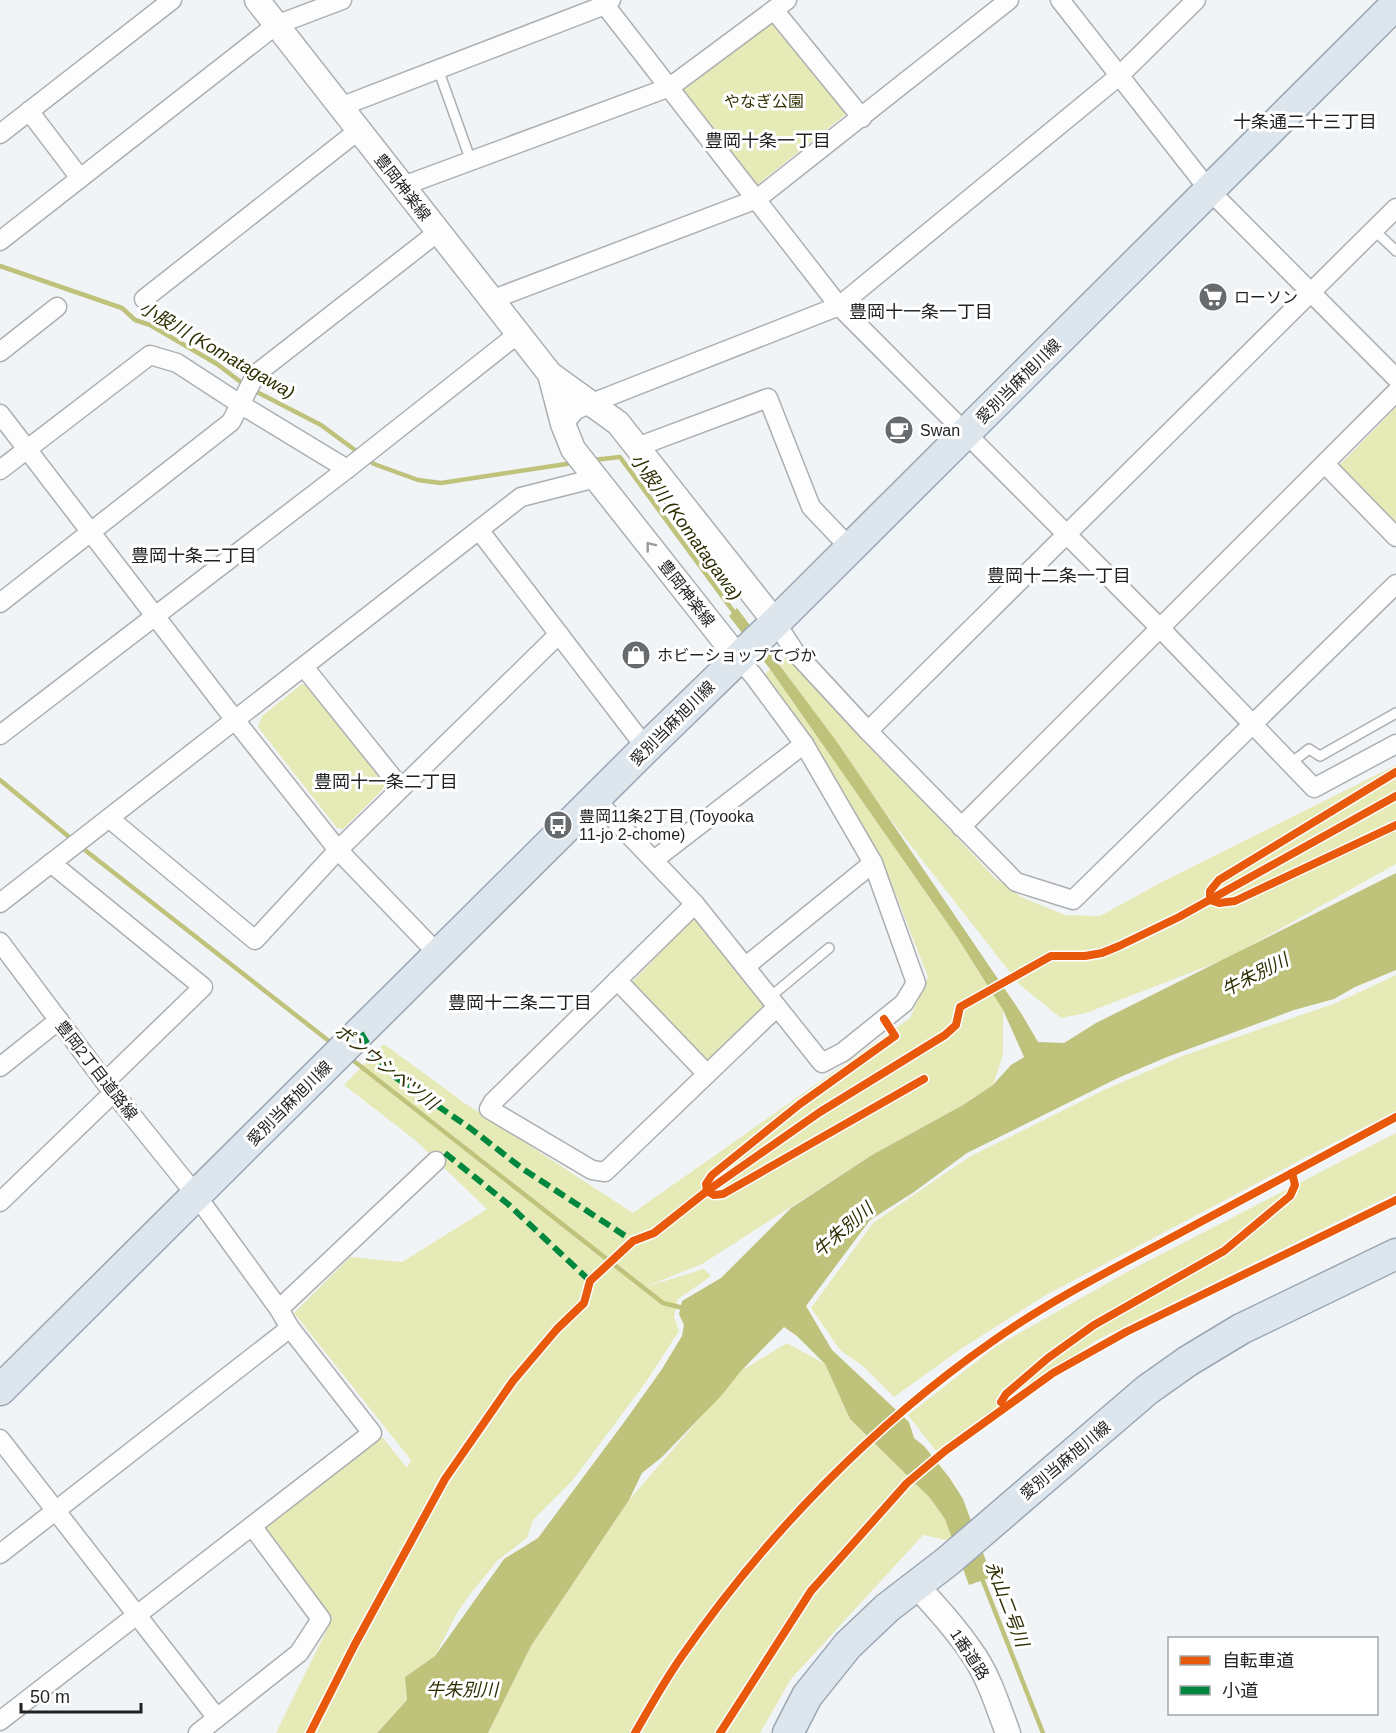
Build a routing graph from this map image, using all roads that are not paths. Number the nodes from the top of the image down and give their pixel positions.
1 (172, 0) edge
2 (257, 0) edge
3 (342, 0) edge
4 (1009, 0) edge
5 (1060, 0) edge
6 (1196, 0) edge
7 (606, 2) edge
8 (1396, 4) edge
9 (781, 5) edge
10 (276, 25) junction
11 (438, 69) junction
12 (1119, 76) junction
13 (670, 87) junction
14 (340, 107) junction
15 (30, 111) junction
16 (862, 118) junction
17 (359, 130) junction
18 (0, 134) edge
19 (471, 161) junction
20 (80, 178) junction
21 (403, 186) junction
22 (1209, 190) junction
23 (757, 198) junction
24 (1396, 208) edge
25 (1374, 230) junction
26 (438, 232) junction
27 (0, 241) edge
28 (1396, 251) edge
29 (1311, 293) junction
30 (144, 298) dead end
31 (491, 300) junction
32 (839, 306) junction
33 (57, 307) dead end
34 (518, 334) junction
35 (0, 352) edge
36 (550, 374) junction
37 (1396, 378) edge
38 (1396, 392) edge
39 (242, 400) junction
40 (592, 403) junction
41 (0, 414) edge
42 (563, 424) junction
43 (966, 432) junction
44 (637, 447) junction
45 (27, 449) junction
46 (1325, 464) junction
47 (352, 465) junction
48 (586, 465) junction
49 (0, 470) edge
50 (478, 530) junction
51 (90, 532) junction
52 (1065, 534) junction
53 (1396, 537) edge
54 (850, 548) junction
55 (1396, 584) edge
56 (0, 603) edge
57 (155, 615) junction
58 (772, 626) junction
59 (1161, 629) junction
60 (559, 634) junction
61 (742, 654) junction
62 (303, 667) junction
63 (1396, 713) edge
64 (235, 720) junction
65 (1252, 722) junction
66 (868, 731) junction
67 (0, 735) edge
68 (804, 744) junction
69 (1396, 744) edge
70 (646, 748) junction
71 (1291, 763) junction
72 (401, 788) junction
73 (595, 799) junction
74 (110, 819) junction
75 (961, 827) junction
76 (338, 850) junction
77 (654, 860) junction
78 (51, 863) junction
79 (873, 863) junction
80 (0, 903) edge
81 (695, 904) junction
82 (0, 942) edge
83 (829, 948) dead end
84 (439, 955) junction
85 (746, 966) junction
86 (617, 980) junction
87 (773, 1002) junction
88 (59, 1020) junction
89 (0, 1066) edge
90 (707, 1074) junction
91 (110, 1087) junction
92 (436, 1161) dead end
93 (196, 1196) junction
94 (0, 1202) edge
95 (1396, 1254) edge
96 (279, 1309) junction
97 (290, 1328) junction
98 (0, 1390) edge
99 (0, 1439) edge
100 (56, 1511) junction
101 (252, 1526) junction
102 (0, 1554) edge
103 (916, 1585) junction
104 (135, 1615) junction
105 (217, 1718) junction
106 (0, 1721) edge
107 (198, 1733) edge
108 (788, 1733) edge
109 (1008, 1733) edge

1 - 15 street
2 - 10 street, 豊岡神楽線
3 - 10 street
4 - 16 street
5 - 12 street
6 - 12 street
7 - 11 street
7 - 13 street
8 - 22 main road, 愛別当麻旭川線
9 - 13 street
9 - 16 street
10 - 14 street, 豊岡神楽線
10 - 20 street
11 - 14 street
11 - 19 lane
12 - 22 street
12 - 32 street
13 - 19 street
13 - 23 street
14 - 17 street, 豊岡神楽線
15 - 18 street
15 - 20 street
16 - 23 street
17 - 21 street, 豊岡神楽線
17 - 30 street
19 - 21 street
20 - 27 street
21 - 26 street, 豊岡神楽線
22 - 29 street
22 - 43 main road, 愛別当麻旭川線
23 - 31 street
23 - 32 street
24 - 25 street
25 - 28 lane
25 - 29 street
26 - 31 street, 豊岡神楽線
26 - 39 street
29 - 37 street
29 - 52 street
31 - 34 street, 豊岡神楽線
32 - 40 street
32 - 43 street
33 - 35 street
34 - 36 street, 豊岡神楽線
34 - 47 street
36 - 40 street, 豊岡神楽線
36 - 42 street, 豊岡神楽線
38 - 46 street
39 - 45 street
39 - 47 street
39 - 51 street
40 - 42 street
40 - 44 street, 豊岡神楽線
41 - 45 street
42 - 48 street, 豊岡神楽線
43 - 52 street
43 - 54 main road, 愛別当麻旭川線
44 - 54 street
44 - 58 street, 豊岡神楽線
45 - 49 street
45 - 51 street
46 - 53 street
46 - 59 street
47 - 57 street
48 - 50 street
61 -> 48 street, 豊岡神楽線
50 - 60 street
50 - 62 street
51 - 56 street
51 - 57 street
52 - 59 street
52 - 66 street
54 - 58 main road, 愛別当麻旭川線
55 - 65 street
57 - 64 street
57 - 67 street
58 - 61 main road, 愛別当麻旭川線
58 - 66 street
59 - 65 street
59 - 75 street
60 - 70 street
60 - 72 street
61 - 68 street
61 - 70 main road, 愛別当麻旭川線
62 - 64 street
62 - 72 street
63 - 71 lane
64 - 74 street
64 - 76 street
65 - 71 street
65 - 75 street
66 - 75 street
68 - 77 street
68 - 79 street
69 - 71 street
70 - 73 main road, 愛別当麻旭川線
72 - 76 street
73 - 77 street
73 - 84 main road, 愛別当麻旭川線
74 - 76 street
74 - 78 street
76 - 84 street
77 - 81 street
78 - 80 street
78 - 91 street
79 - 85 street
79 - 87 street
81 - 85 street
81 - 86 street
82 - 88 street, 豊岡2丁目道路線
83 - 87 lane
84 - 93 main road, 愛別当麻旭川線
85 - 87 street
86 - 90 street
86 - 90 street
87 - 90 street
88 - 89 street
88 - 91 street, 豊岡2丁目道路線
91 - 93 street, 豊岡2丁目道路線
91 - 94 street
92 - 96 street
93 - 96 street, 豊岡2丁目道路線
93 - 98 main road, 愛別当麻旭川線
95 - 103 main road, 愛別当麻旭川線
96 - 97 street, 豊岡2丁目道路線
97 - 100 street
97 - 101 street, 豊岡2丁目道路線
99 - 100 street
100 - 102 street
100 - 104 street
101 - 104 street
101 - 105 street
103 - 108 main road, 愛別当麻旭川線
103 - 109 street, 1番道路
104 - 105 street
104 - 106 street
105 - 107 street

